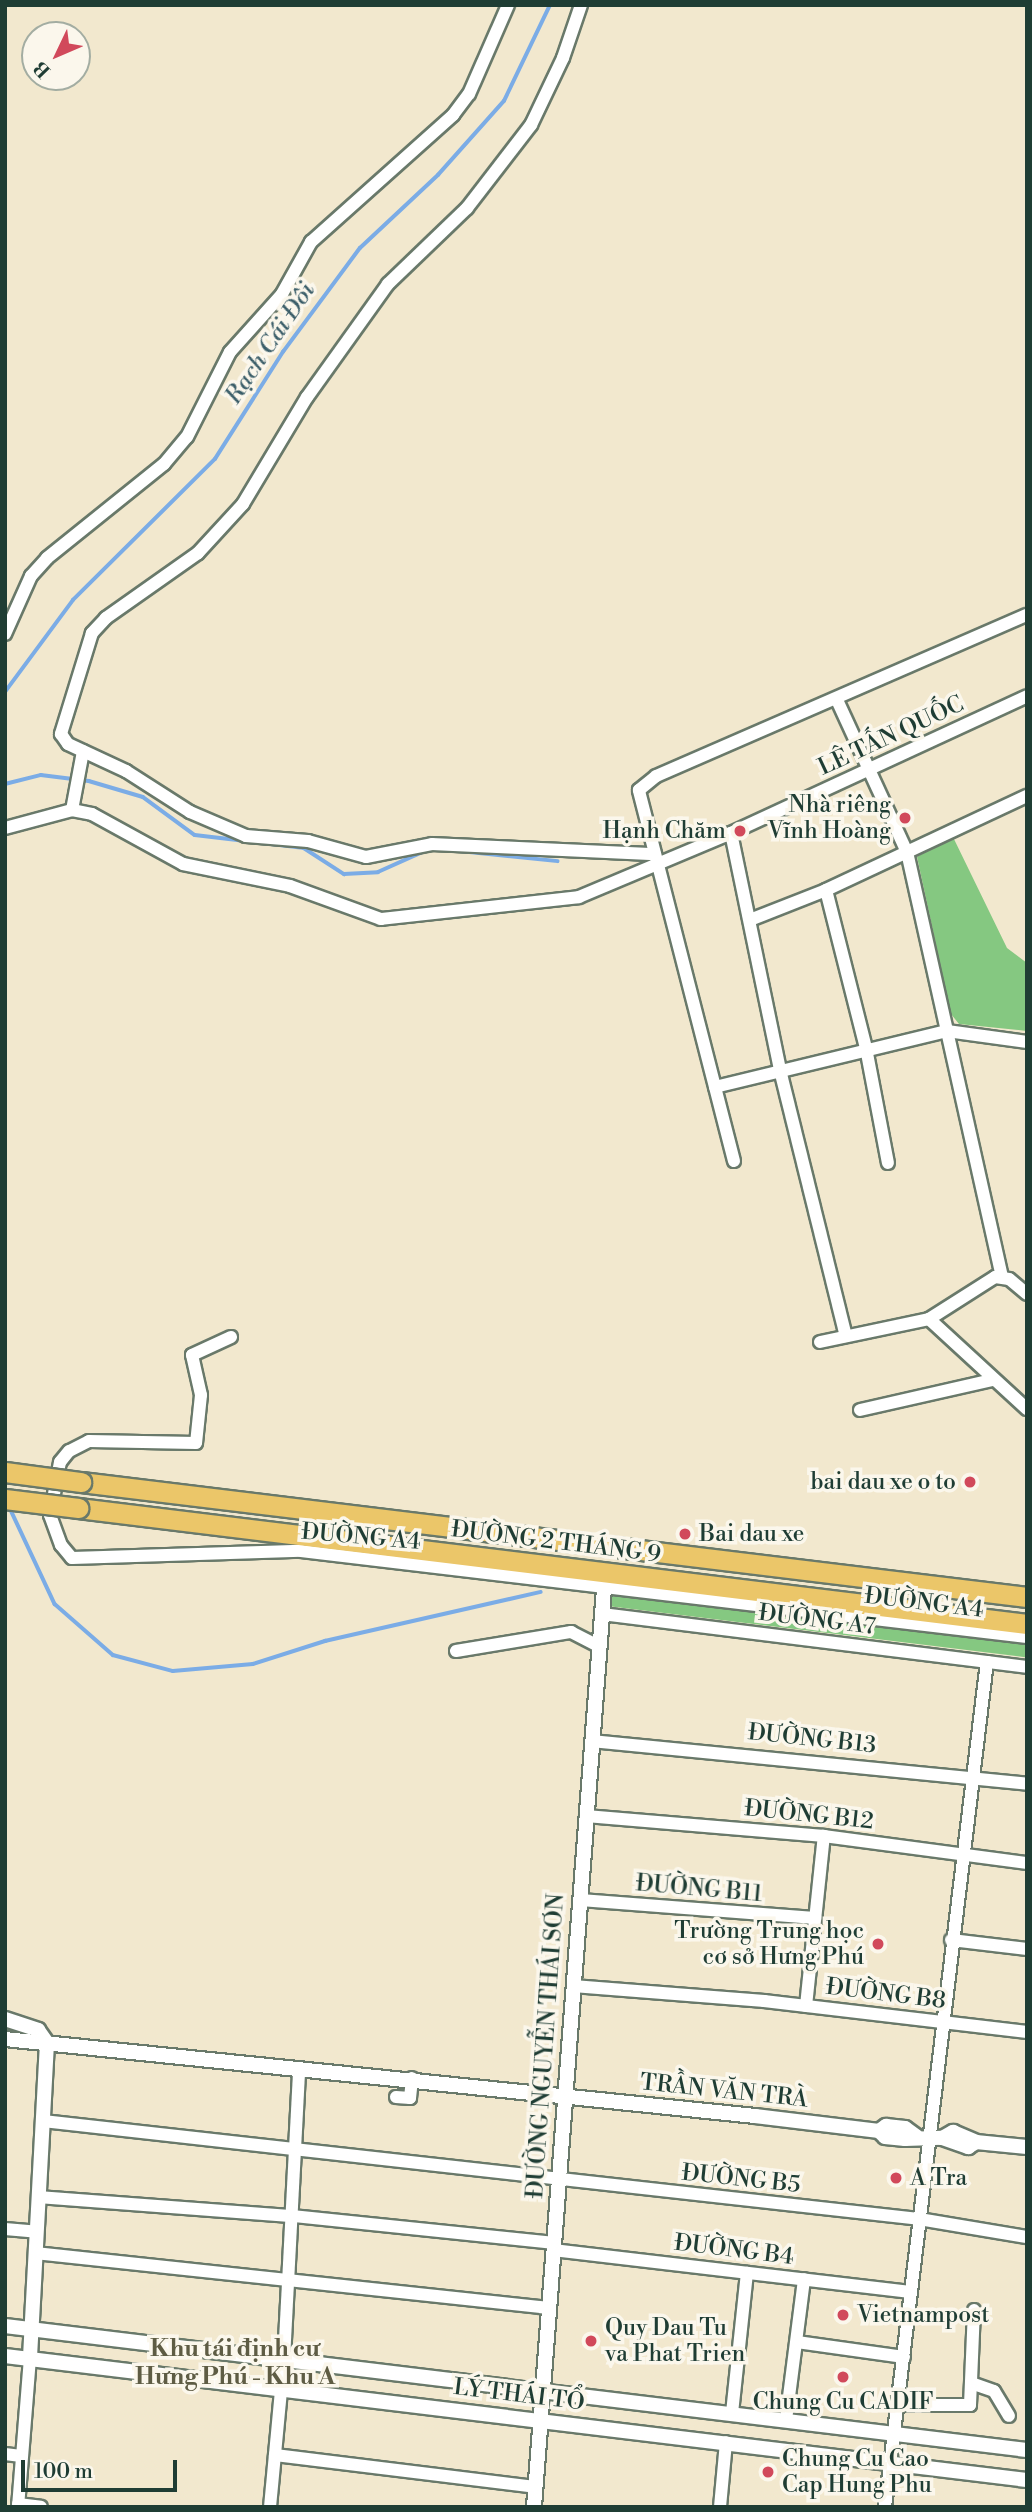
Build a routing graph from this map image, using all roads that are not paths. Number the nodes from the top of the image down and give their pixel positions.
1 (508, 5) edge
2 (581, 5) edge
3 (1027, 615) edge
4 (5, 634) edge
5 (1027, 696) edge
6 (837, 700) junction
7 (83, 751) junction
8 (870, 768) junction
9 (1027, 796) edge
10 (72, 810) junction
11 (5, 828) edge
12 (731, 833) junction
13 (907, 852) junction
14 (656, 860) junction
15 (826, 890) junction
16 (750, 920) junction
17 (947, 1031) junction
18 (1027, 1042) edge
19 (866, 1048) junction
20 (780, 1070) junction
21 (715, 1087) junction
22 (734, 1161) dead end
23 (888, 1163) dead end
24 (1002, 1277) junction
25 (1027, 1294) edge
26 (929, 1319) junction
27 (846, 1336) junction
28 (231, 1337) dead end
29 (820, 1342) dead end
30 (992, 1380) junction
31 (1027, 1409) edge
32 (860, 1410) dead end
33 (5, 1472) edge
34 (5, 1499) edge
35 (604, 1588) junction
36 (1027, 1597) edge
37 (602, 1614) junction
38 (1027, 1624) edge
39 (1027, 1637) edge
40 (599, 1646) junction
41 (456, 1651) dead end
42 (987, 1662) junction
43 (1027, 1667) edge
44 (592, 1741) junction
45 (976, 1778) junction
46 (1027, 1784) edge
47 (586, 1816) junction
48 (824, 1836) junction
49 (964, 1856) junction
50 (1027, 1863) edge
51 (580, 1900) junction
52 (815, 1918) junction
53 (951, 1940) junction
54 (1027, 1950) edge
55 (573, 1986) junction
56 (806, 2006) junction
57 (5, 2019) edge
58 (942, 2022) junction
59 (1027, 2032) edge
60 (5, 2039) edge
61 (47, 2043) junction
62 (299, 2068) junction
63 (412, 2078) junction
64 (396, 2097) dead end
65 (564, 2098) junction
66 (43, 2121) junction
67 (929, 2137) junction
68 (1027, 2147) edge
69 (298, 2150) junction
70 (559, 2180) junction
71 (38, 2197) junction
72 (293, 2216) junction
73 (919, 2219) junction
74 (5, 2229) edge
75 (37, 2232) junction
76 (1027, 2237) edge
77 (553, 2247) junction
78 (35, 2253) junction
79 (747, 2273) junction
80 (289, 2277) junction
81 (804, 2279) junction
82 (911, 2292) junction
83 (549, 2308) junction
84 (974, 2310) dead end
85 (5, 2326) edge
86 (31, 2329) junction
87 (797, 2342) junction
88 (5, 2356) edge
89 (904, 2357) junction
90 (30, 2359) junction
91 (284, 2359) junction
92 (971, 2383) junction
93 (542, 2390) junction
94 (281, 2391) junction
95 (898, 2405) junction
96 (732, 2413) junction
97 (1009, 2416) dead end
98 (786, 2420) junction
99 (540, 2421) junction
100 (896, 2433) junction
101 (726, 2442) junction
102 (1027, 2450) edge
103 (5, 2454) edge
104 (275, 2455) junction
105 (21, 2456) junction
106 (889, 2461) junction
107 (1027, 2480) edge
108 (535, 2487) junction
109 (18, 2505) edge
110 (41, 2507) edge
111 (270, 2507) edge
112 (534, 2507) edge
113 (720, 2507) edge
114 (885, 2507) edge

1 - 4 street
2 - 7 street
3 - 6 street
5 - 8 street, LÊ TẤN QUỐC
6 - 8 street
6 - 14 street
7 - 10 street
7 - 14 street
8 - 12 street, LÊ TẤN QUỐC
8 - 13 street
9 - 13 street
10 - 11 street
10 - 14 street, LÊ TẤN QUỐC
12 - 14 street, LÊ TẤN QUỐC
12 - 16 street
13 - 15 street
13 - 17 street
14 - 21 street
15 - 16 street
15 - 19 street
16 - 20 street
17 - 18 street
17 - 19 street
17 - 24 street
19 - 20 street
19 - 23 street
20 - 21 street
20 - 27 street
21 - 22 street
24 - 25 street
24 - 26 street
26 - 27 street
26 - 30 street
27 - 29 street
28 - 35 street, ĐƯỜNG A4
30 - 31 street
30 - 32 street
33 - 36 highway, ĐƯỜNG 2 THÁNG 9, bridge
34 - 38 highway, ĐƯỜNG 2 THÁNG 9, bridge
35 - 37 street, ĐƯỜNG NGUYỄN THÁI SƠN
35 - 39 street, ĐƯỜNG A4
37 - 40 street, ĐƯỜNG NGUYỄN THÁI SƠN
37 - 42 street, ĐƯỜNG A7
40 - 41 street
40 - 44 street, ĐƯỜNG NGUYỄN THÁI SƠN
42 - 43 street, ĐƯỜNG A7
42 - 45 street
44 - 45 street, ĐƯỜNG B13
44 - 47 street, ĐƯỜNG NGUYỄN THÁI SƠN
45 - 46 street, ĐƯỜNG B13
45 - 49 street
47 - 48 street, ĐƯỜNG B12
47 - 51 street, ĐƯỜNG NGUYỄN THÁI SƠN
48 - 49 street, ĐƯỜNG B12
48 - 52 street
49 - 50 street, ĐƯỜNG B12
49 - 53 street
51 - 52 street, ĐƯỜNG B11
51 - 55 street, ĐƯỜNG NGUYỄN THÁI SƠN
52 - 56 street
53 - 54 street
53 - 58 street
55 - 56 street, ĐƯỜNG B8
55 - 65 street, ĐƯỜNG NGUYỄN THÁI SƠN
56 - 58 street, ĐƯỜNG B8
57 - 61 street
58 - 59 street, ĐƯỜNG B8
58 - 67 street
60 - 61 street, TRẦN VĂN TRÀ
61 - 62 street, TRẦN VĂN TRÀ
61 - 66 street
62 - 63 street, TRẦN VĂN TRÀ
62 - 69 street
63 - 64 street
63 - 65 street, TRẦN VĂN TRÀ
65 - 67 street, TRẦN VĂN TRÀ
65 - 70 street, ĐƯỜNG NGUYỄN THÁI SƠN
66 - 69 street, ĐƯỜNG B5
66 - 71 street
67 - 68 street, TRẦN VĂN TRÀ
67 - 73 street
69 - 70 street, ĐƯỜNG B5
69 - 72 street
70 - 73 street, ĐƯỜNG B5
70 - 77 street, ĐƯỜNG NGUYỄN THÁI SƠN
71 - 72 street, ĐƯỜNG B4
71 - 75 street
72 - 77 street, ĐƯỜNG B4
72 - 80 street
73 - 76 street, ĐƯỜNG B5
73 - 82 street
74 - 75 street
75 - 78 street
77 - 79 street, ĐƯỜNG B4
77 - 83 street, ĐƯỜNG NGUYỄN THÁI SƠN
78 - 80 street
78 - 86 street
79 - 81 street, ĐƯỜNG B4
79 - 96 street
80 - 83 street
80 - 91 street
81 - 82 street, ĐƯỜNG B4
81 - 87 street
82 - 89 street
83 - 93 street, ĐƯỜNG NGUYỄN THÁI SƠN
84 - 92 street
85 - 86 street, LÝ THÁI TỔ
86 - 90 street
86 - 91 street, LÝ THÁI TỔ
87 - 89 street
87 - 98 street
88 - 90 street, LÝ THÁI TỔ
89 - 95 street
90 - 94 street, LÝ THÁI TỔ
90 - 105 street
91 - 93 street, LÝ THÁI TỔ
91 - 94 street
92 - 95 street
92 - 97 street
93 - 96 street, LÝ THÁI TỔ
93 - 99 street, ĐƯỜNG NGUYỄN THÁI SƠN
94 - 99 street, LÝ THÁI TỔ
94 - 104 street
95 - 100 street
96 - 98 street, LÝ THÁI TỔ
98 - 100 street, LÝ THÁI TỔ
99 - 101 street, LÝ THÁI TỔ
99 - 108 street, ĐƯỜNG NGUYỄN THÁI SƠN
100 - 102 street, LÝ THÁI TỔ
100 - 106 street
101 - 106 street, LÝ THÁI TỔ
101 - 113 street
103 - 105 street
104 - 108 street
104 - 111 street
105 - 109 street
106 - 107 street, LÝ THÁI TỔ
106 - 114 street
108 - 112 street, ĐƯỜNG NGUYỄN THÁI SƠN
109 - 110 street

